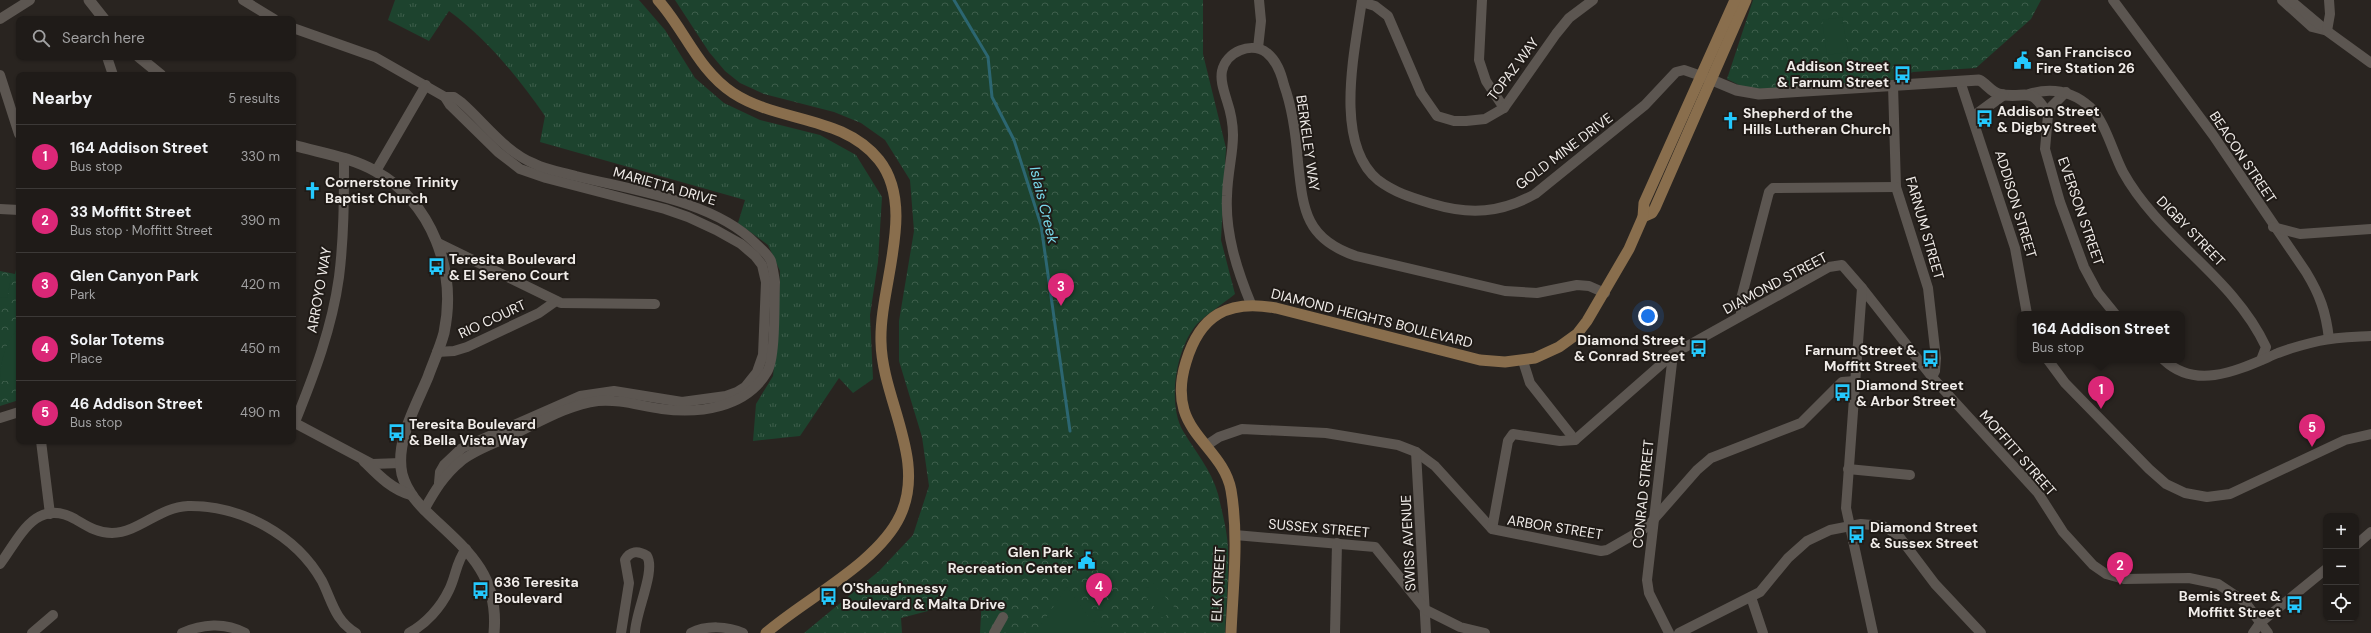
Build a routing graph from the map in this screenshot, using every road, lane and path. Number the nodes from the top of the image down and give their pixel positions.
1 (30, 0) edge
2 (89, 0) edge
3 (243, 0) edge
4 (658, 0) edge
5 (1260, 0) edge
6 (1482, 0) edge
7 (1593, 0) edge
8 (1735, 0) edge
9 (1746, 0) edge
10 (2113, 0) edge
11 (2282, 0) edge
12 (2290, 0) edge
13 (2329, 0) edge
14 (1362, 1) edge
15 (102, 16) edge
16 (269, 16) edge
17 (0, 19) edge
18 (296, 29) edge
19 (2327, 31) junction
20 (1258, 48) junction
21 (108, 60) edge
22 (143, 60) edge
23 (2371, 63) edge
24 (112, 72) edge
25 (157, 72) edge
26 (0, 75) edge
27 (1701, 75) junction
28 (1712, 80) junction
29 (1960, 81) junction
30 (1893, 85) junction
31 (426, 86) junction
32 (2066, 92) junction
33 (2029, 94) junction
34 (2003, 95) junction
35 (1504, 108) junction
36 (2048, 115) junction
37 (1973, 117) junction
38 (16, 125) edge
39 (296, 146) edge
40 (344, 158) junction
41 (376, 171) junction
42 (1896, 187) junction
43 (0, 209) edge
44 (16, 210) edge
45 (1643, 217) junction
46 (2274, 227) junction
47 (2371, 229) edge
48 (438, 243) junction
49 (1862, 288) junction
50 (1605, 293) junction
51 (556, 301) junction
52 (655, 304) dead end
53 (1251, 304) junction
54 (2026, 311) edge
55 (2113, 311) edge
56 (1741, 316) junction
57 (2371, 336) edge
58 (2330, 339) junction
59 (2266, 347) junction
60 (437, 352) junction
61 (2280, 352) junction
62 (1673, 354) junction
63 (2261, 360) junction
64 (1523, 361) junction
65 (2050, 363) edge
66 (2168, 363) edge
67 (1932, 377) junction
68 (1855, 381) junction
69 (16, 413) edge
70 (296, 417) edge
71 (0, 418) edge
72 (296, 423) edge
73 (2371, 434) edge
74 (1575, 440) junction
75 (41, 444) edge
76 (1207, 445) junction
77 (1416, 452) junction
78 (364, 461) junction
79 (401, 463) junction
80 (1848, 469) junction
81 (1910, 475) dead end
82 (412, 495) junction
83 (424, 510) junction
84 (50, 514) junction
85 (1653, 520) junction
86 (1849, 526) junction
87 (1492, 529) junction
88 (2371, 532) edge
89 (1235, 536) junction
90 (2359, 542) edge
91 (1337, 543) junction
92 (466, 549) junction
93 (0, 564) edge
94 (2323, 571) edge
95 (1751, 597) junction
96 (1426, 610) junction
97 (53, 615) dead end
98 (1003, 617) dead end
99 (2260, 623) junction
100 (32, 633) edge
101 (182, 633) edge
102 (244, 633) edge
103 (356, 633) edge
104 (409, 633) edge
105 (494, 633) edge
106 (621, 633) edge
107 (635, 633) edge
108 (691, 633) edge
109 (743, 633) edge
110 (766, 633) edge
111 (994, 633) edge
112 (1231, 633) edge
113 (1335, 633) edge
114 (1426, 633) edge
115 (1485, 633) edge
116 (1669, 633) edge
117 (1679, 633) edge
118 (1763, 633) edge
119 (1873, 633) edge
120 (1981, 633) edge
121 (2253, 633) edge
122 (2268, 633) edge

1 - 17 street
2 - 15 street
3 - 16 street
4 - 110 main road
5 - 20 street
6 - 35 street
7 - 35 street, TOPAZ WAY
8 - 27 main road, DIAMOND HEIGHTS BOULEVARD
9 - 28 main road, DIAMOND HEIGHTS BOULEVARD
10 - 46 street, BEACON STREET
11 - 19 street
12 - 19 street
13 - 19 street
14 - 27 street, GOLD MINE DRIVE
14 - 35 street, TOPAZ WAY
18 - 31 street, MARIETTA DRIVE
19 - 23 street
20 - 50 street, BERKELEY WAY
20 - 53 street
21 - 24 street
22 - 25 street
26 - 38 street
27 - 28 street
27 - 45 main road, DIAMOND HEIGHTS BOULEVARD
28 - 30 street
28 - 45 main road, DIAMOND HEIGHTS BOULEVARD
29 - 30 street
29 - 34 street
29 - 37 street, ADDISON STREET
30 - 42 street, FARNUM STREET
31 - 41 street
31 - 83 street, MARIETTA DRIVE
32 - 33 street, DIGBY STREET
32 - 36 street, EVERSON STREET
32 - 59 street, DIGBY STREET
33 - 34 street, DIGBY STREET
33 - 36 street
34 - 37 street
36 - 55 street, EVERSON STREET
37 - 54 street, ADDISON STREET
39 - 40 street
40 - 41 street
40 - 70 street, ARROYO WAY
41 - 48 street
42 - 56 street
42 - 67 street, FARNUM STREET
43 - 44 street
45 - 50 main road, DIAMOND HEIGHTS BOULEVARD
46 - 47 street
46 - 58 street, BEACON STREET
48 - 51 street
48 - 60 street
49 - 56 street, DIAMOND STREET
49 - 67 street, MOFFITT STREET
49 - 68 street
50 - 64 main road, DIAMOND HEIGHTS BOULEVARD
51 - 52 street
51 - 60 street, RIO COURT
53 - 64 main road, DIAMOND HEIGHTS BOULEVARD
53 - 76 main road, DIAMOND HEIGHTS BOULEVARD
56 - 62 street, DIAMOND STREET
57 - 58 street
58 - 61 street
59 - 61 street
59 - 63 street
60 - 79 street
61 - 63 street
62 - 74 street, DIAMOND STREET
62 - 85 street, CONRAD STREET
63 - 66 street
64 - 74 street
65 - 73 street
67 - 99 street, MOFFITT STREET
68 - 80 street
68 - 85 street, ARBOR STREET
69 - 71 street
72 - 78 street
74 - 87 street
75 - 84 street
76 - 77 street, ARBOR STREET
76 - 89 main road, DIAMOND HEIGHTS BOULEVARD
77 - 87 street, ARBOR STREET
77 - 96 street, SWISS AVENUE
78 - 79 street
78 - 82 street
79 - 82 street
80 - 81 street
80 - 86 street
82 - 83 street
83 - 92 street
84 - 93 street
84 - 103 street
85 - 87 street, ARBOR STREET
85 - 116 street, CONRAD STREET
86 - 95 street
86 - 119 street
86 - 120 street
88 - 90 street
89 - 91 street, SUSSEX STREET
89 - 112 main road, ELK STREET
91 - 96 street, SUSSEX STREET
91 - 113 street
92 - 104 street
92 - 105 street
94 - 99 street
95 - 117 street
95 - 118 street
96 - 114 street, SWISS AVENUE
96 - 115 street, SUSSEX STREET
97 - 100 street
98 - 111 street
99 - 121 street
99 - 122 street, MOFFITT STREET
101 - 102 street
106 - 107 street
108 - 109 street

